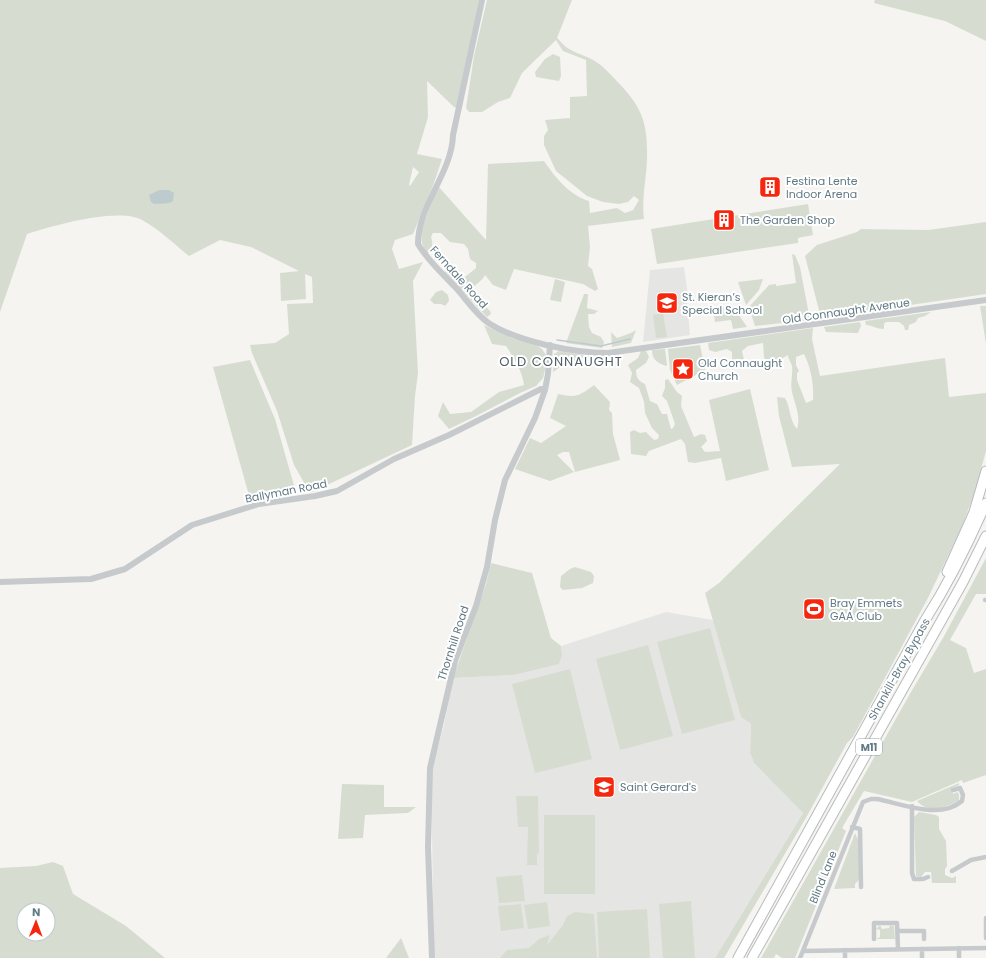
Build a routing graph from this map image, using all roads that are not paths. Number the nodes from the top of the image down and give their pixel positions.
1 (482, 0) edge
2 (986, 300) edge
3 (550, 345) junction
4 (638, 348) joint
5 (545, 390) junction
6 (986, 471) edge
7 (986, 503) edge
8 (986, 536) edge
9 (0, 582) edge
10 (924, 622) junction
11 (953, 790) dead end
12 (912, 806) junction
13 (852, 827) junction
14 (986, 857) edge
15 (952, 871) dead end
16 (928, 878) dead end
17 (861, 887) dead end
18 (986, 918) edge
19 (898, 931) junction
20 (986, 938) edge
21 (874, 939) dead end
22 (924, 939) dead end
23 (959, 948) junction
24 (986, 948) edge
25 (898, 949) junction
26 (922, 949) junction
27 (845, 950) junction
28 (803, 951) junction
29 (432, 958) edge
30 (738, 958) edge
31 (752, 958) edge
32 (800, 958) edge
33 (845, 958) edge
34 (922, 958) edge
35 (959, 958) edge

1 - 3 street, Ferndale Road
2 - 4 street, Old Connaught Avenue
3 - 4 street, Ferndale Road
3 - 5 street, Thornhill Road
5 - 9 street, Ballyman Road
5 - 29 street, Thornhill Road
6 - 10 highway
7 - 10 highway, Shankill-Bray Bypass / M11
8 - 31 highway, Shankill-Bray Bypass / M11
10 - 30 highway, Shankill-Bray Bypass / M11
11 - 12 street
12 - 13 street, Blind Lane
12 - 16 street
13 - 17 street
13 - 28 street, Blind Lane
14 - 15 street
18 - 20 street
19 - 21 street
19 - 22 street
19 - 25 street
23 - 24 street
23 - 26 street
23 - 35 street
25 - 26 street
25 - 27 street
26 - 34 street
27 - 28 street
27 - 33 street
28 - 32 street, Blind Lane

